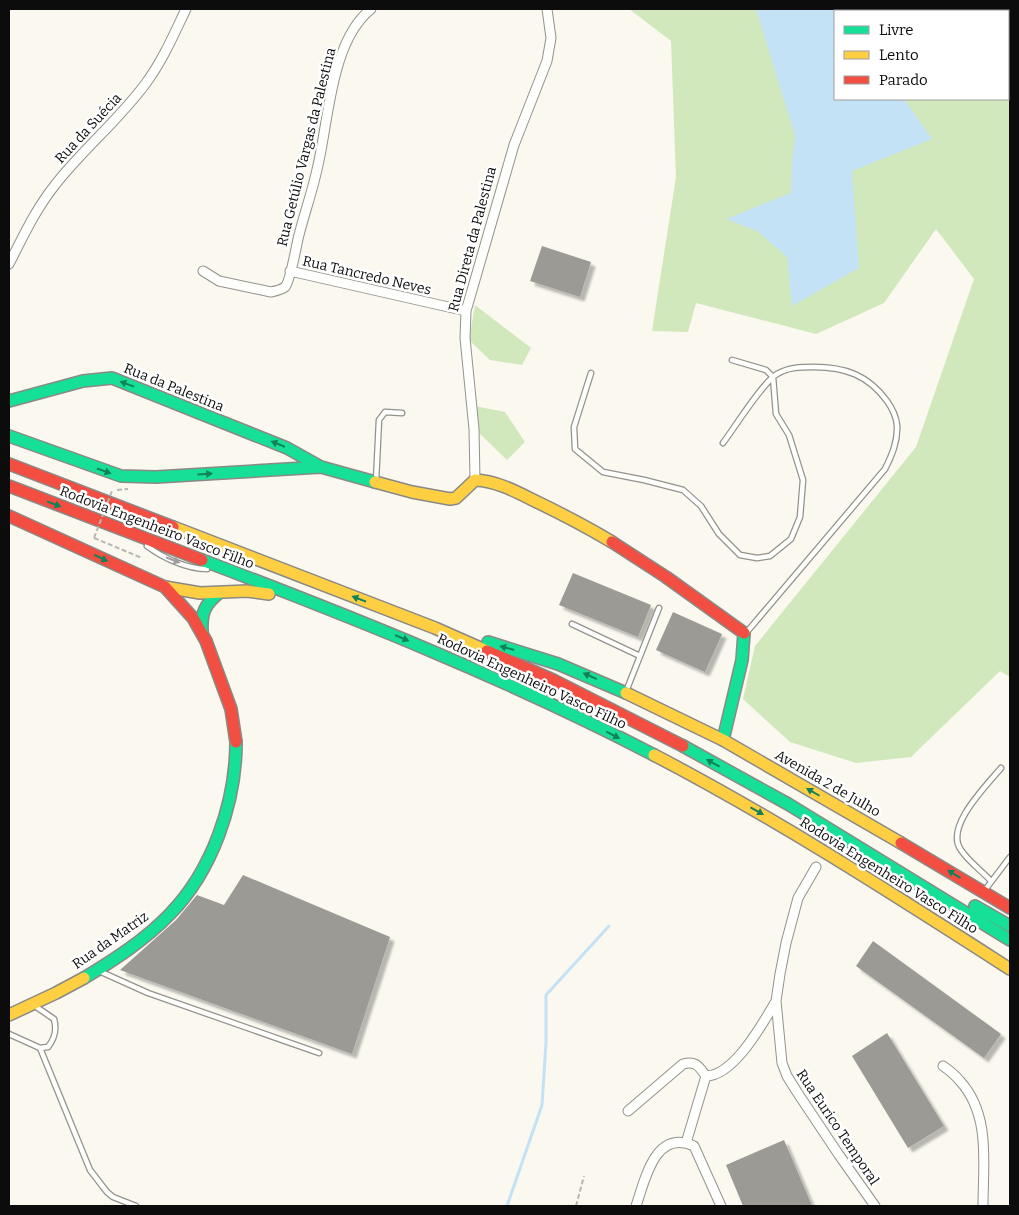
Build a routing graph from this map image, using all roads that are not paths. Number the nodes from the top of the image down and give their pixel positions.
1 (186, 9) edge
2 (372, 9) edge
3 (547, 9) edge
4 (9, 264) edge
5 (203, 271) dead end
6 (290, 271) junction
7 (466, 312) junction
8 (732, 360) dead end
9 (591, 373) dead end
10 (774, 376) junction
11 (9, 401) edge
12 (402, 412) dead end
13 (9, 436) edge
14 (723, 443) dead end
15 (9, 464) edge
16 (321, 467) junction
17 (474, 480) junction
18 (376, 482) junction
19 (9, 486) edge
20 (9, 516) edge
21 (164, 587) junction
22 (219, 593) junction
23 (659, 608) dead end
24 (572, 624) dead end
25 (372, 626) junction
26 (435, 628) junction
27 (202, 631) junction
28 (745, 634) junction
29 (640, 656) junction
30 (626, 693) junction
31 (723, 740) junction
32 (1001, 768) dead end
33 (855, 845) junction
34 (1010, 857) edge
35 (816, 867) dead end
36 (991, 881) junction
37 (984, 892) junction
38 (1010, 908) edge
39 (1010, 926) edge
40 (1010, 940) edge
41 (96, 970) junction
42 (1010, 970) edge
43 (776, 1001) junction
44 (34, 1005) junction
45 (9, 1015) edge
46 (9, 1034) edge
47 (40, 1048) junction
48 (319, 1052) dead end
49 (943, 1066) dead end
50 (706, 1076) junction
51 (628, 1111) dead end
52 (686, 1142) junction
53 (136, 1206) edge
54 (636, 1206) edge
55 (721, 1206) edge
56 (875, 1206) edge
57 (983, 1206) edge

1 - 4 street, Rua da Suécia
2 - 6 street, Rua Getúlio Vargas da Palestina
3 - 7 street, Rua Direta da Palestina
5 - 6 street, Rua Getúlio Vargas da Palestina
6 - 7 street, Rua Tancredo Neves
7 - 17 street, Rua Direta da Palestina
8 - 10 lane
9 - 10 lane
10 - 14 lane
10 - 28 lane
16 -> 11 main road, Rua da Palestina
12 - 18 lane
13 -> 16 main road
26 -> 15 main road, Rodovia Engenheiro Vasco Filho
16 - 18 main road
17 - 18 main road
17 - 28 main road
19 -> 25 main road, Rodovia Engenheiro Vasco Filho
20 -> 21 main road
21 - 22 main road
21 - 27 main road, Rua da Matriz
22 - 25 main road
22 - 27 main road
23 - 29 lane
24 - 29 lane
25 -> 42 main road, Rodovia Engenheiro Vasco Filho
30 -> 26 main road, Avenida 2 de Julho
33 -> 26 main road, Rodovia Engenheiro Vasco Filho
27 - 41 main road, Rua da Matriz
28 - 31 main road
29 - 30 lane
30 - 31 main road, Avenida 2 de Julho
37 -> 31 main road, Avenida 2 de Julho
32 - 36 lane
33 - 39 main road
33 - 40 main road, Rodovia Engenheiro Vasco Filho
34 - 36 lane
35 - 43 street, Rua Eurico Temporal
36 - 37 lane
37 - 38 main road, Avenida 2 de Julho
41 - 44 main road, Rua da Matriz
41 - 48 lane
43 - 50 street, Rua Eurico Temporal
43 - 56 street, Rua Eurico Temporal
44 - 45 main road, Rua da Matriz
44 - 47 lane
46 - 47 lane
47 - 53 lane
49 - 57 street
50 - 51 street
50 - 52 street
52 - 54 street
52 - 55 street

